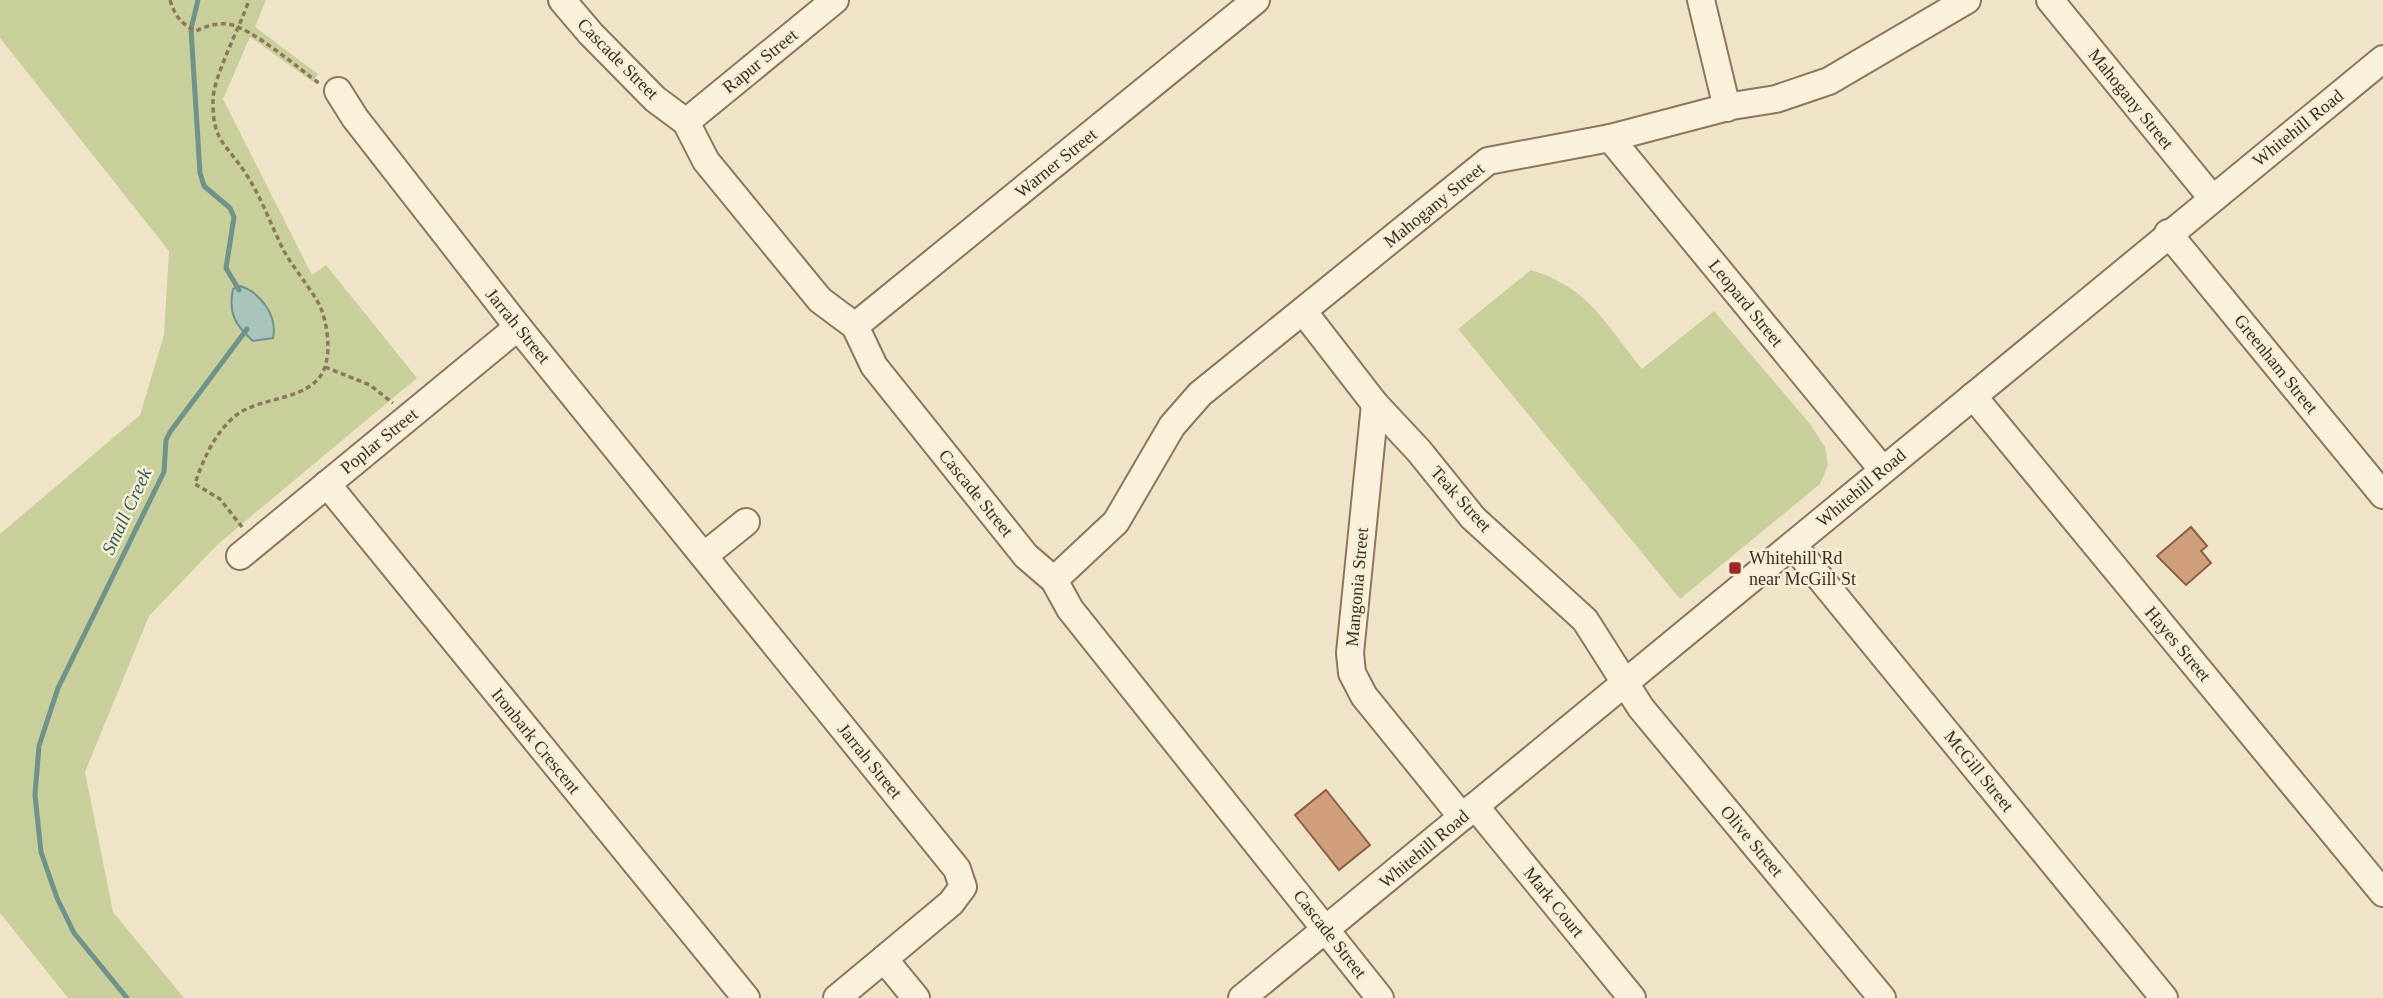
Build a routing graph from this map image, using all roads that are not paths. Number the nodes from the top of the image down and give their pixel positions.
1 (562, 0) edge
2 (835, 0) edge
3 (1256, 0) edge
4 (1701, 0) edge
5 (1967, 0) edge
6 (2050, 0) edge
7 (2383, 59) edge
8 (338, 91) road end
9 (1727, 107) junction
10 (686, 122) junction
11 (1610, 138) junction
12 (2212, 198) junction
13 (2168, 233) junction
14 (1303, 311) junction
15 (855, 326) junction
16 (518, 327) junction
17 (1972, 396) junction
18 (1375, 404) junction
19 (1882, 469) junction
20 (327, 484) junction
21 (2383, 495) edge
22 (746, 522) dead end
23 (1793, 545) junction
24 (247, 550) road end
25 (705, 555) junction
26 (1054, 580) junction
27 (1625, 682) junction
28 (1469, 811) junction
29 (2383, 893) edge
30 (1327, 929) junction
31 (884, 959) junction
32 (746, 998) edge
33 (837, 998) edge
34 (916, 998) edge
35 (1242, 998) edge
36 (1380, 998) edge
37 (1632, 998) edge
38 (1882, 998) edge
39 (2164, 998) edge

1 - 10 street, Cascade Street
2 - 10 street, Rapur Street
3 - 15 street, Warner Street
4 - 9 street
5 - 9 street, Mahogany Street
6 - 12 street, Mahogany Street
7 - 12 street, Whitehill Road
8 - 16 street, Jarrah Street
9 - 11 street, Mahogany Street
10 - 15 street, Cascade Street
11 - 14 street, Mahogany Street
11 - 19 street, Leopard Street
12 - 13 street, Whitehill Road
13 - 17 street, Whitehill Road
13 - 21 street, Greenham Street
14 - 18 street, Teak Street
14 - 26 street, Mahogany Street
15 - 26 street, Cascade Street
16 - 20 street, Poplar Street
16 - 25 street, Jarrah Street
17 - 19 street, Whitehill Road
17 - 29 street, Hayes Street
18 - 27 street, Teak Street
18 - 28 street, Mangonia Street
19 - 23 street, Whitehill Road
20 - 24 street, Poplar Street
20 - 32 street, Ironbark Crescent
22 - 25 street
23 - 27 street, Whitehill Road
23 - 39 street, McGill Street
25 - 31 street, Jarrah Street
26 - 30 street, Cascade Street
27 - 28 street, Whitehill Road
27 - 38 street, Olive Street
28 - 30 street, Whitehill Road
28 - 37 street, Mark Court
30 - 35 street, Whitehill Road
30 - 36 street, Cascade Street
31 - 33 street
31 - 34 street

